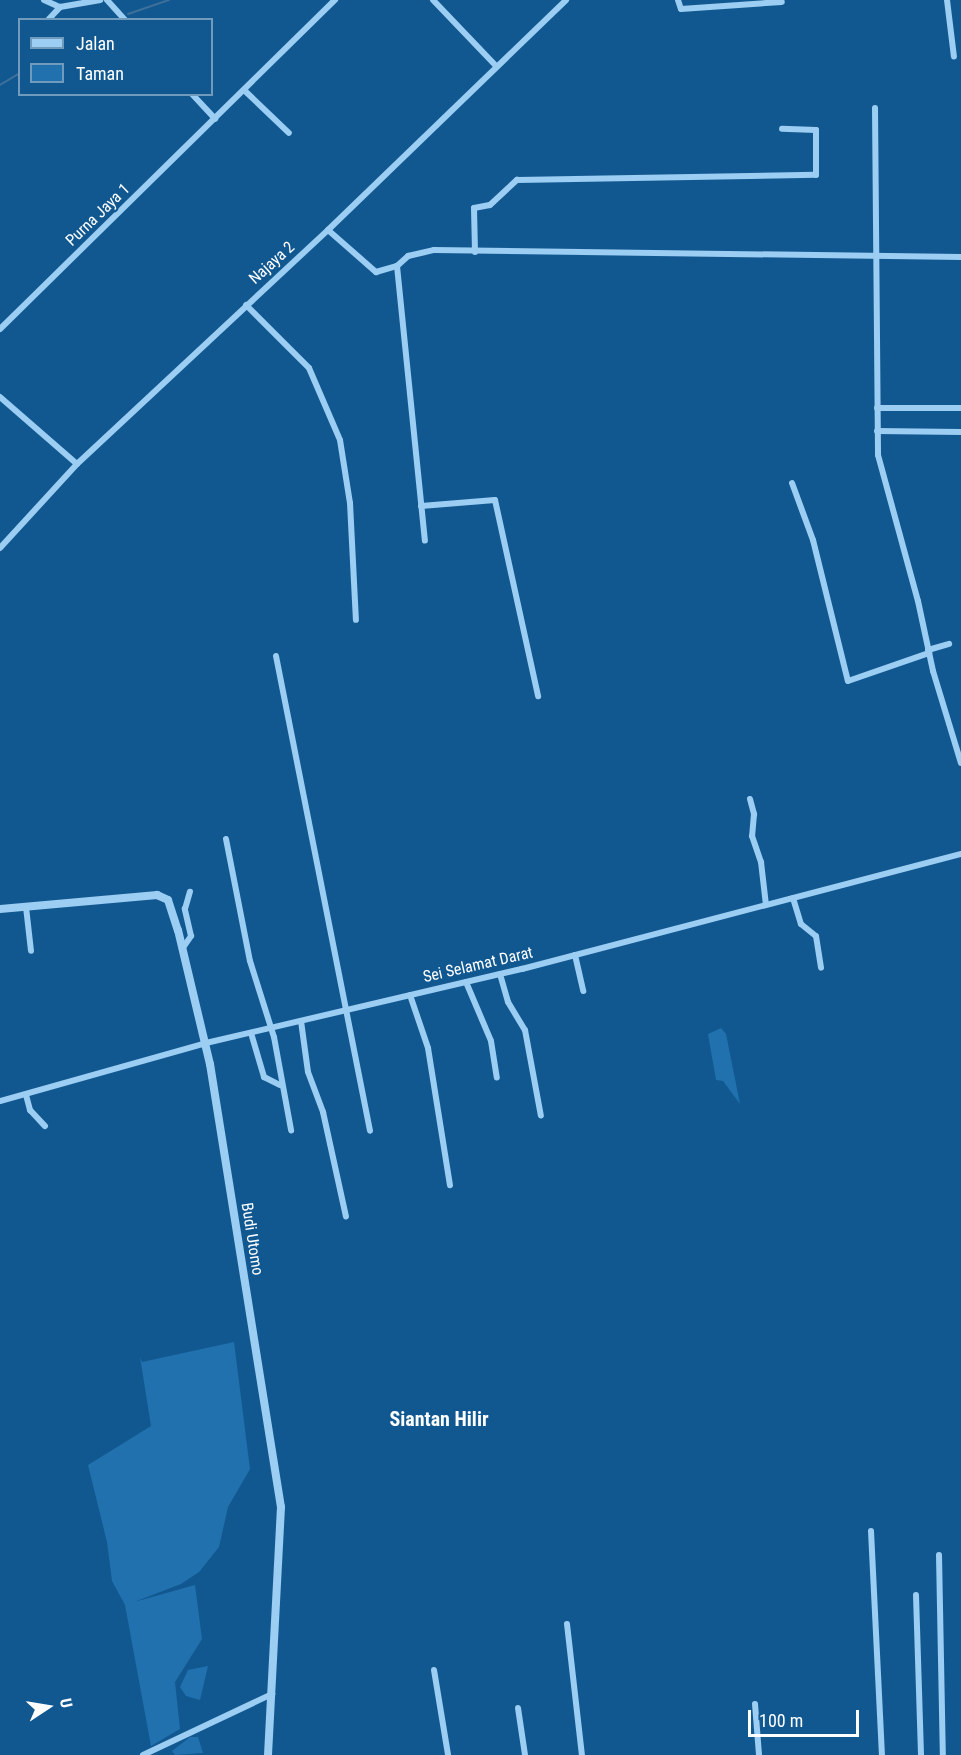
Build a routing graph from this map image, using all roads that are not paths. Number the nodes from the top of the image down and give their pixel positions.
1 (44, 0) edge
2 (100, 0) edge
3 (107, 0) edge
4 (335, 0) edge
5 (433, 0) edge
6 (566, 0) edge
7 (678, 0) edge
8 (947, 0) edge
9 (782, 2) dead end
10 (60, 7) junction
11 (50, 18) edge
12 (123, 18) edge
13 (954, 57) dead end
14 (496, 66) junction
15 (244, 90) junction
16 (194, 96) edge
17 (875, 108) dead end
18 (215, 119) junction
19 (782, 129) dead end
20 (289, 133) dead end
21 (328, 230) junction
22 (475, 252) junction
23 (876, 255) junction
24 (961, 257) edge
25 (396, 266) junction
26 (246, 305) junction
27 (0, 329) edge
28 (0, 397) edge
29 (877, 408) junction
30 (961, 408) edge
31 (877, 431) junction
32 (961, 432) edge
33 (77, 464) junction
34 (792, 483) dead end
35 (421, 506) junction
36 (425, 541) dead end
37 (0, 548) edge
38 (356, 620) dead end
39 (949, 644) dead end
40 (929, 651) junction
41 (276, 656) dead end
42 (538, 696) dead end
43 (961, 763) edge
44 (750, 799) dead end
45 (226, 839) dead end
46 (961, 854) edge
47 (190, 892) dead end
48 (794, 901) junction
49 (766, 905) junction
50 (26, 907) junction
51 (0, 909) edge
52 (182, 949) junction
53 (31, 951) dead end
54 (576, 959) junction
55 (821, 968) dead end
56 (501, 977) junction
57 (467, 985) junction
58 (583, 990) dead end
59 (410, 995) junction
60 (349, 1013) junction
61 (301, 1021) junction
62 (270, 1028) junction
63 (251, 1033) junction
64 (206, 1047) junction
65 (497, 1078) dead end
66 (280, 1085) junction
67 (27, 1097) junction
68 (0, 1101) edge
69 (541, 1116) dead end
70 (45, 1126) dead end
71 (291, 1130) dead end
72 (370, 1131) dead end
73 (450, 1185) dead end
74 (346, 1217) dead end
75 (871, 1530) dead end
76 (939, 1555) dead end
77 (916, 1595) dead end
78 (567, 1624) dead end
79 (434, 1670) dead end
80 (272, 1694) junction
81 (755, 1704) dead end
82 (518, 1708) dead end
83 (143, 1755) edge
84 (268, 1755) edge
85 (448, 1755) edge
86 (525, 1755) edge
87 (582, 1755) edge
88 (759, 1755) edge
89 (882, 1755) edge
90 (921, 1755) edge
91 (943, 1755) edge

1 - 10 street
2 - 10 street
3 - 12 street
4 - 15 street, Purna Jaya 1
5 - 14 street
6 - 14 street, Najaya 2
7 - 9 street
8 - 13 street
10 - 11 street
14 - 21 street, Najaya 2
15 - 18 street, Purna Jaya 1
15 - 20 street
16 - 18 street
17 - 23 street
18 - 27 street, Purna Jaya 1
19 - 22 street
21 - 25 street
21 - 26 street, Najaya 2
22 - 23 street
22 - 25 street
23 - 24 street
23 - 29 street
25 - 35 street
26 - 33 street, Najaya 2
26 - 38 street
28 - 33 street
29 - 30 street
29 - 31 street
31 - 32 street
31 - 40 street
33 - 37 street, Najaya 2
34 - 40 street
35 - 36 street
35 - 42 street
39 - 40 street
40 - 43 street
41 - 60 street
44 - 49 street
45 - 62 street
46 - 48 street, Sei Selamat Darat
47 - 52 street
48 - 49 street, Sei Selamat Darat
48 - 55 street
49 - 54 street, Sei Selamat Darat
50 - 51 street, Budi Utomo
50 - 52 street, Budi Utomo
50 - 53 street
52 - 64 street, Budi Utomo
54 - 56 street, Sei Selamat Darat
54 - 58 street
56 - 57 street, Sei Selamat Darat
56 - 69 street
57 - 59 street, Sei Selamat Darat
57 - 65 street
59 - 60 street, Sei Selamat Darat
59 - 73 street
60 - 61 street, Sei Selamat Darat
60 - 72 street
61 - 62 street, Sei Selamat Darat
61 - 74 street
62 - 63 street, Sei Selamat Darat
62 - 66 street
63 - 64 street, Sei Selamat Darat
63 - 66 street
64 - 67 street, Sei Selamat Darat
64 - 80 street, Budi Utomo
66 - 71 street
67 - 68 street, Sei Selamat Darat
67 - 70 street
75 - 89 street
76 - 91 street
77 - 90 street
78 - 87 street
79 - 85 street
80 - 83 street
80 - 84 street, Budi Utomo
81 - 88 street
82 - 86 street

